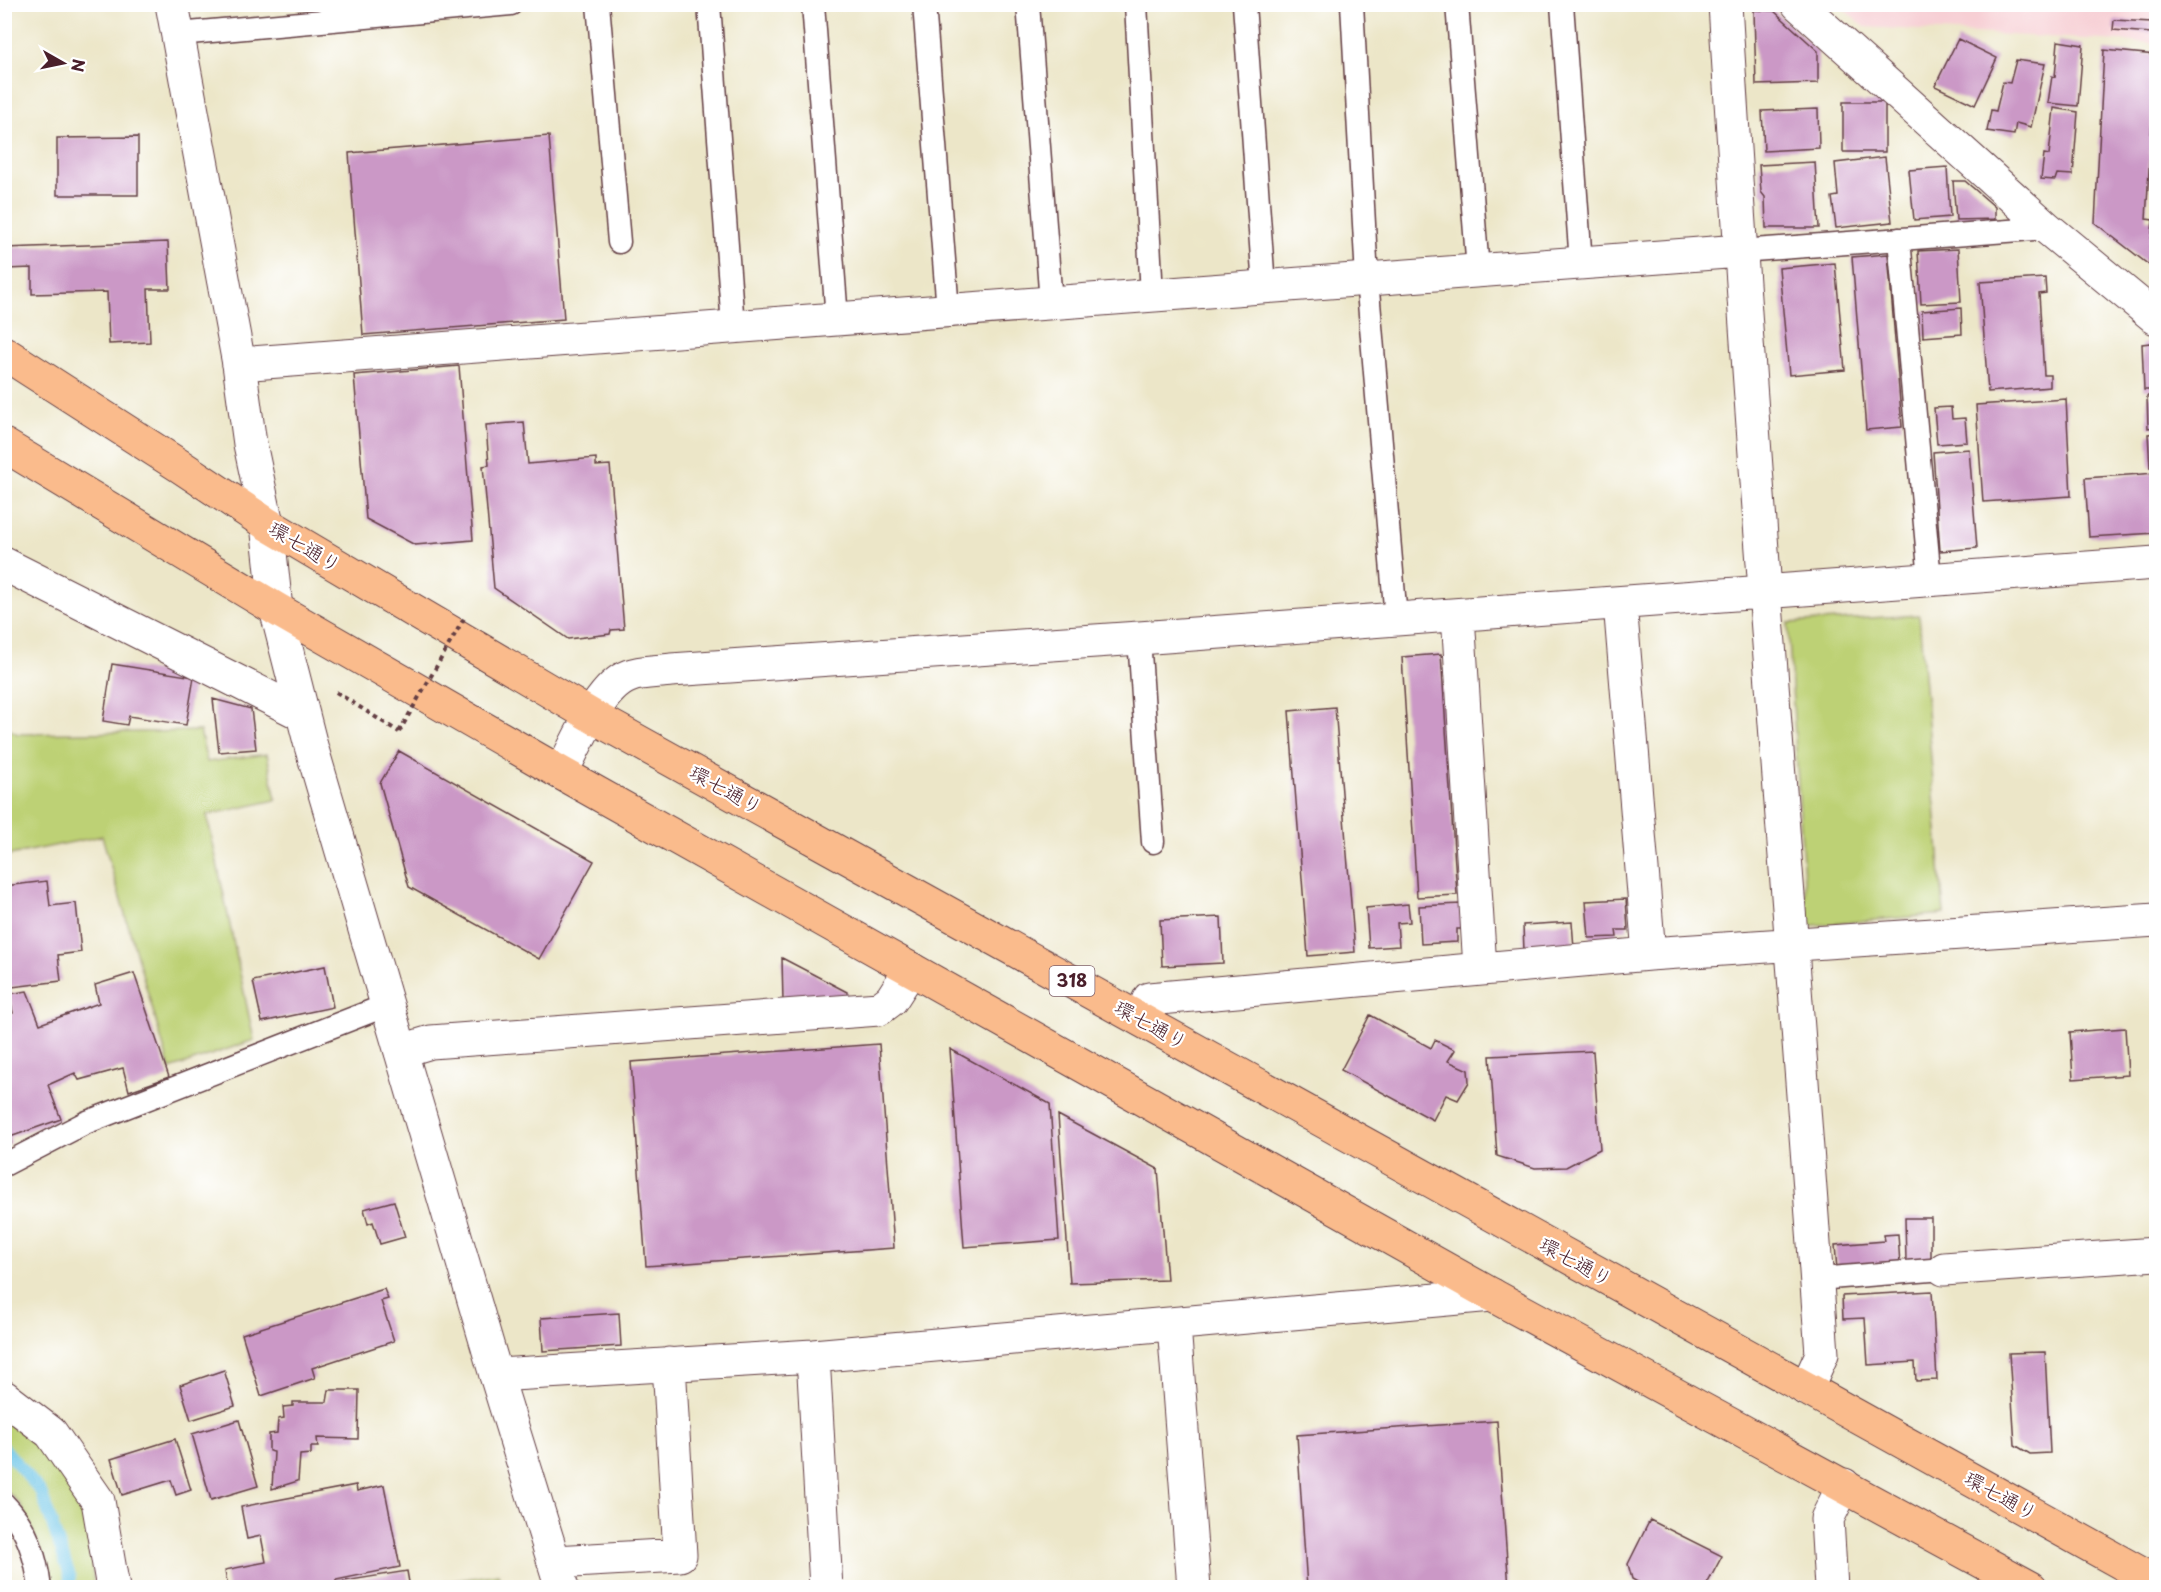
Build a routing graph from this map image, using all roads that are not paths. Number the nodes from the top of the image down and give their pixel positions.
1 (511, 4) edge
2 (598, 4) edge
3 (709, 4) edge
4 (813, 4) edge
5 (924, 4) edge
6 (1028, 4) edge
7 (1136, 4) edge
8 (1244, 4) edge
9 (1352, 4) edge
10 (1457, 4) edge
11 (1562, 4) edge
12 (1725, 4) edge
13 (1798, 4) edge
14 (175, 19) edge
15 (2047, 228) junction
16 (1899, 239) junction
17 (618, 242) dead end
18 (1740, 251) junction
19 (1581, 263) junction
20 (1478, 271) junction
21 (1367, 279) junction
22 (1264, 287) junction
23 (1152, 295) junction
24 (1051, 303) junction
25 (948, 310) junction
26 (2157, 318) edge
27 (837, 319) junction
28 (733, 326) junction
29 (4, 353) edge
30 (239, 363) junction
31 (4, 445) edge
32 (267, 524) junction
33 (2157, 563) edge
34 (4, 564) edge
35 (1930, 580) junction
36 (1764, 593) junction
37 (1620, 603) junction
38 (276, 609) junction
39 (1458, 615) junction
40 (1396, 618) junction
41 (1139, 638) junction
42 (302, 714) junction
43 (592, 716) junction
44 (561, 774) junction
45 (1153, 842) dead end
46 (2157, 920) edge
47 (1791, 944) junction
48 (1650, 954) junction
49 (1480, 968) junction
50 (911, 969) junction
51 (387, 1005) junction
52 (1140, 1019) junction
53 (401, 1051) junction
54 (4, 1165) edge
55 (2157, 1254) edge
56 (1944, 1269) joint
57 (1816, 1279) junction
58 (1492, 1295) junction
59 (1174, 1325) junction
60 (813, 1356) junction
61 (669, 1364) junction
62 (496, 1375) junction
63 (1806, 1389) junction
64 (4, 1397) edge
65 (1844, 1485) junction
66 (4, 1504) edge
67 (559, 1575) edge
68 (2157, 1582) edge
69 (40, 1587) edge
70 (113, 1587) edge
71 (826, 1587) edge
72 (1194, 1587) edge
73 (1831, 1587) edge
74 (2031, 1587) edge

1 - 14 lane
2 - 17 lane
3 - 28 lane
4 - 27 lane
5 - 25 lane
6 - 24 lane
7 - 23 lane
8 - 22 lane
9 - 21 lane
10 - 20 lane
11 - 19 lane
12 - 18 street
13 - 15 street
14 - 30 street
15 - 16 lane
15 - 26 street
16 - 18 lane
16 - 35 lane
18 - 19 street
18 - 36 street
19 - 20 street
20 - 21 street
21 - 22 street
21 - 40 lane
22 - 23 street
23 - 24 street
24 - 25 street
25 - 27 street
27 - 28 street
28 - 30 street
29 - 32 main road, 環七通り / 318
30 - 32 street
31 - 38 main road
32 - 38 street
32 - 43 main road, 環七通り / 318
33 - 35 street
34 - 42 street
35 - 36 street
36 - 37 street
36 - 47 street
37 - 39 street
37 - 48 street
38 - 42 street
38 - 44 main road
39 - 40 street
39 - 49 street
40 - 41 street
41 - 43 street
41 - 45 lane
42 - 51 street
43 - 44 street
43 - 52 main road, 環七通り / 318
44 - 50 main road
46 - 47 street
47 - 48 street
47 - 57 street
48 - 49 street
49 - 52 street
50 - 53 street
50 - 58 main road
51 - 53 street
51 - 54 lane
52 - 63 main road, 環七通り / 318
53 - 62 street
55 - 56 street
56 - 57 lane
57 - 63 street
58 - 59 street
58 - 65 main road
59 - 60 street
59 - 72 street
60 - 61 street
60 - 71 street
61 - 62 street
61 - 67 street
62 - 67 street
63 - 68 main road, 環七通り / 318
64 - 70 street
65 - 73 street
65 - 74 main road
66 - 69 lane

